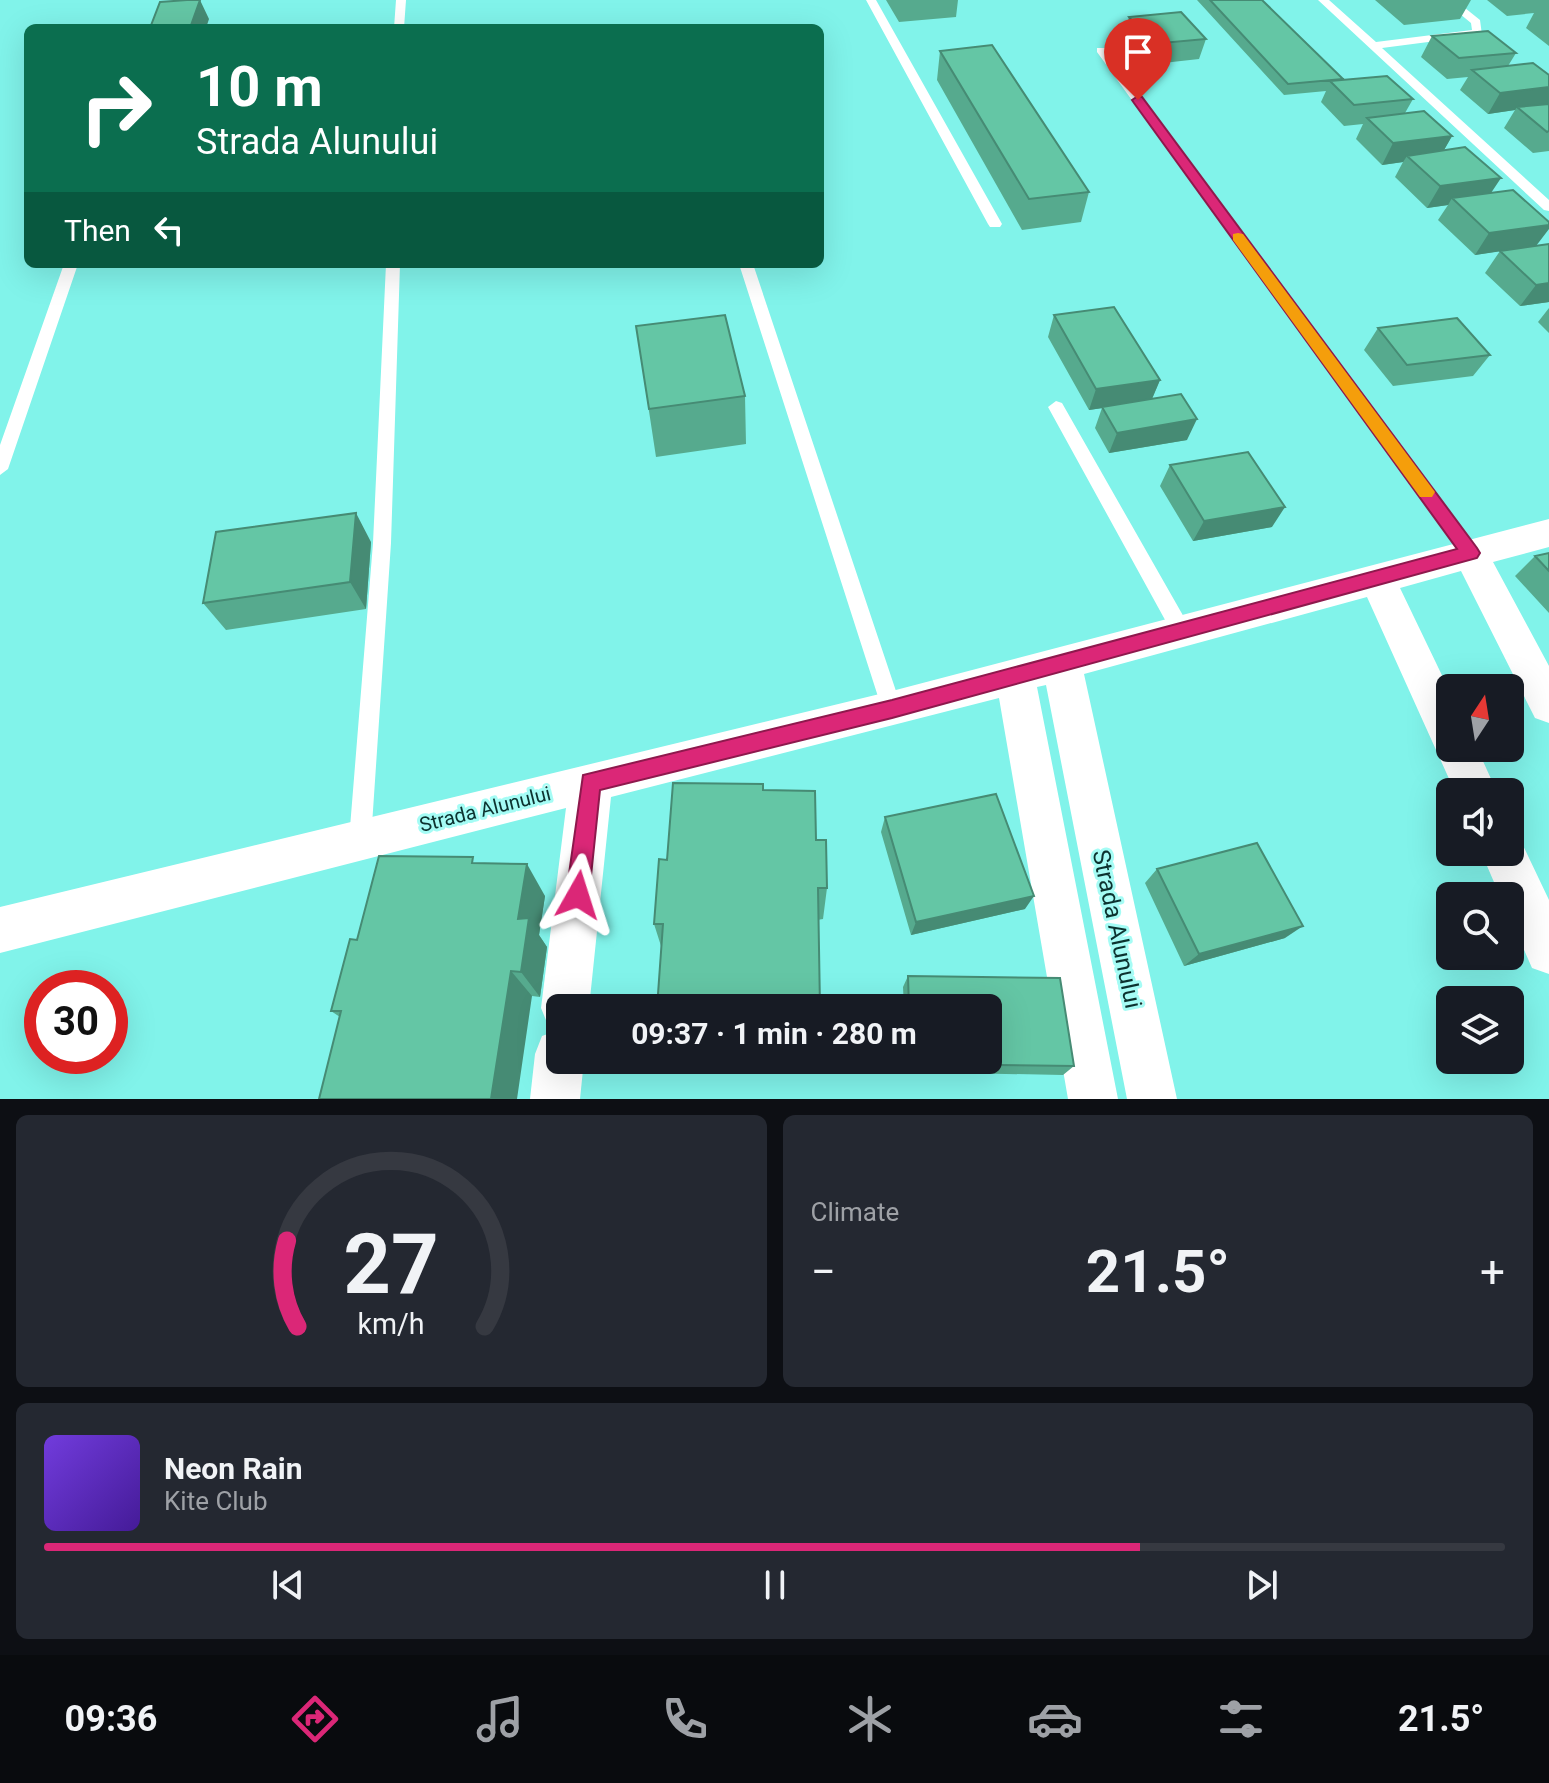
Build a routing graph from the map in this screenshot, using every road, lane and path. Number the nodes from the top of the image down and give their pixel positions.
1 (401, 0) edge
2 (871, 0) edge
3 (1323, 0) edge
4 (1448, 0) edge
5 (399, 24) edge
6 (1373, 46) junction
7 (1101, 50) dead end
8 (1549, 207) edge
9 (995, 224) dead end
10 (70, 268) edge
11 (393, 268) edge
12 (747, 268) edge
13 (1056, 407) dead end
14 (0, 469) edge
15 (1549, 533) edge
16 (1470, 553) junction
17 (1377, 578) junction
18 (1182, 632) junction
19 (1062, 664) junction
20 (1015, 677) junction
21 (1549, 705) edge
22 (1436, 706) edge
23 (892, 709) junction
24 (591, 782) junction
25 (360, 840) junction
26 (1510, 866) edge
27 (0, 930) edge
28 (1549, 951) edge
29 (567, 994) edge
30 (558, 1074) edge
31 (555, 1099) edge
32 (1093, 1099) edge
33 (1152, 1099) edge

1 - 5 lane
2 - 9 lane
3 - 6 lane
4 - 6 lane
6 - 8 lane
7 - 16 lane
10 - 14 lane
11 - 25 lane
12 - 23 lane
13 - 18 lane
15 - 16 street, Strada Alunului
16 - 17 street, Strada Alunului
16 - 21 street
17 - 18 street, Strada Alunului
17 - 22 street
18 - 19 street, Strada Alunului
19 - 20 street, Strada Alunului
19 - 33 street, Strada Alunului
20 - 23 street, Strada Alunului
20 - 32 street
23 - 24 street, Strada Alunului
24 - 25 street, Strada Alunului
24 - 29 street
25 - 27 street, Strada Alunului
26 - 28 street
30 - 31 street

